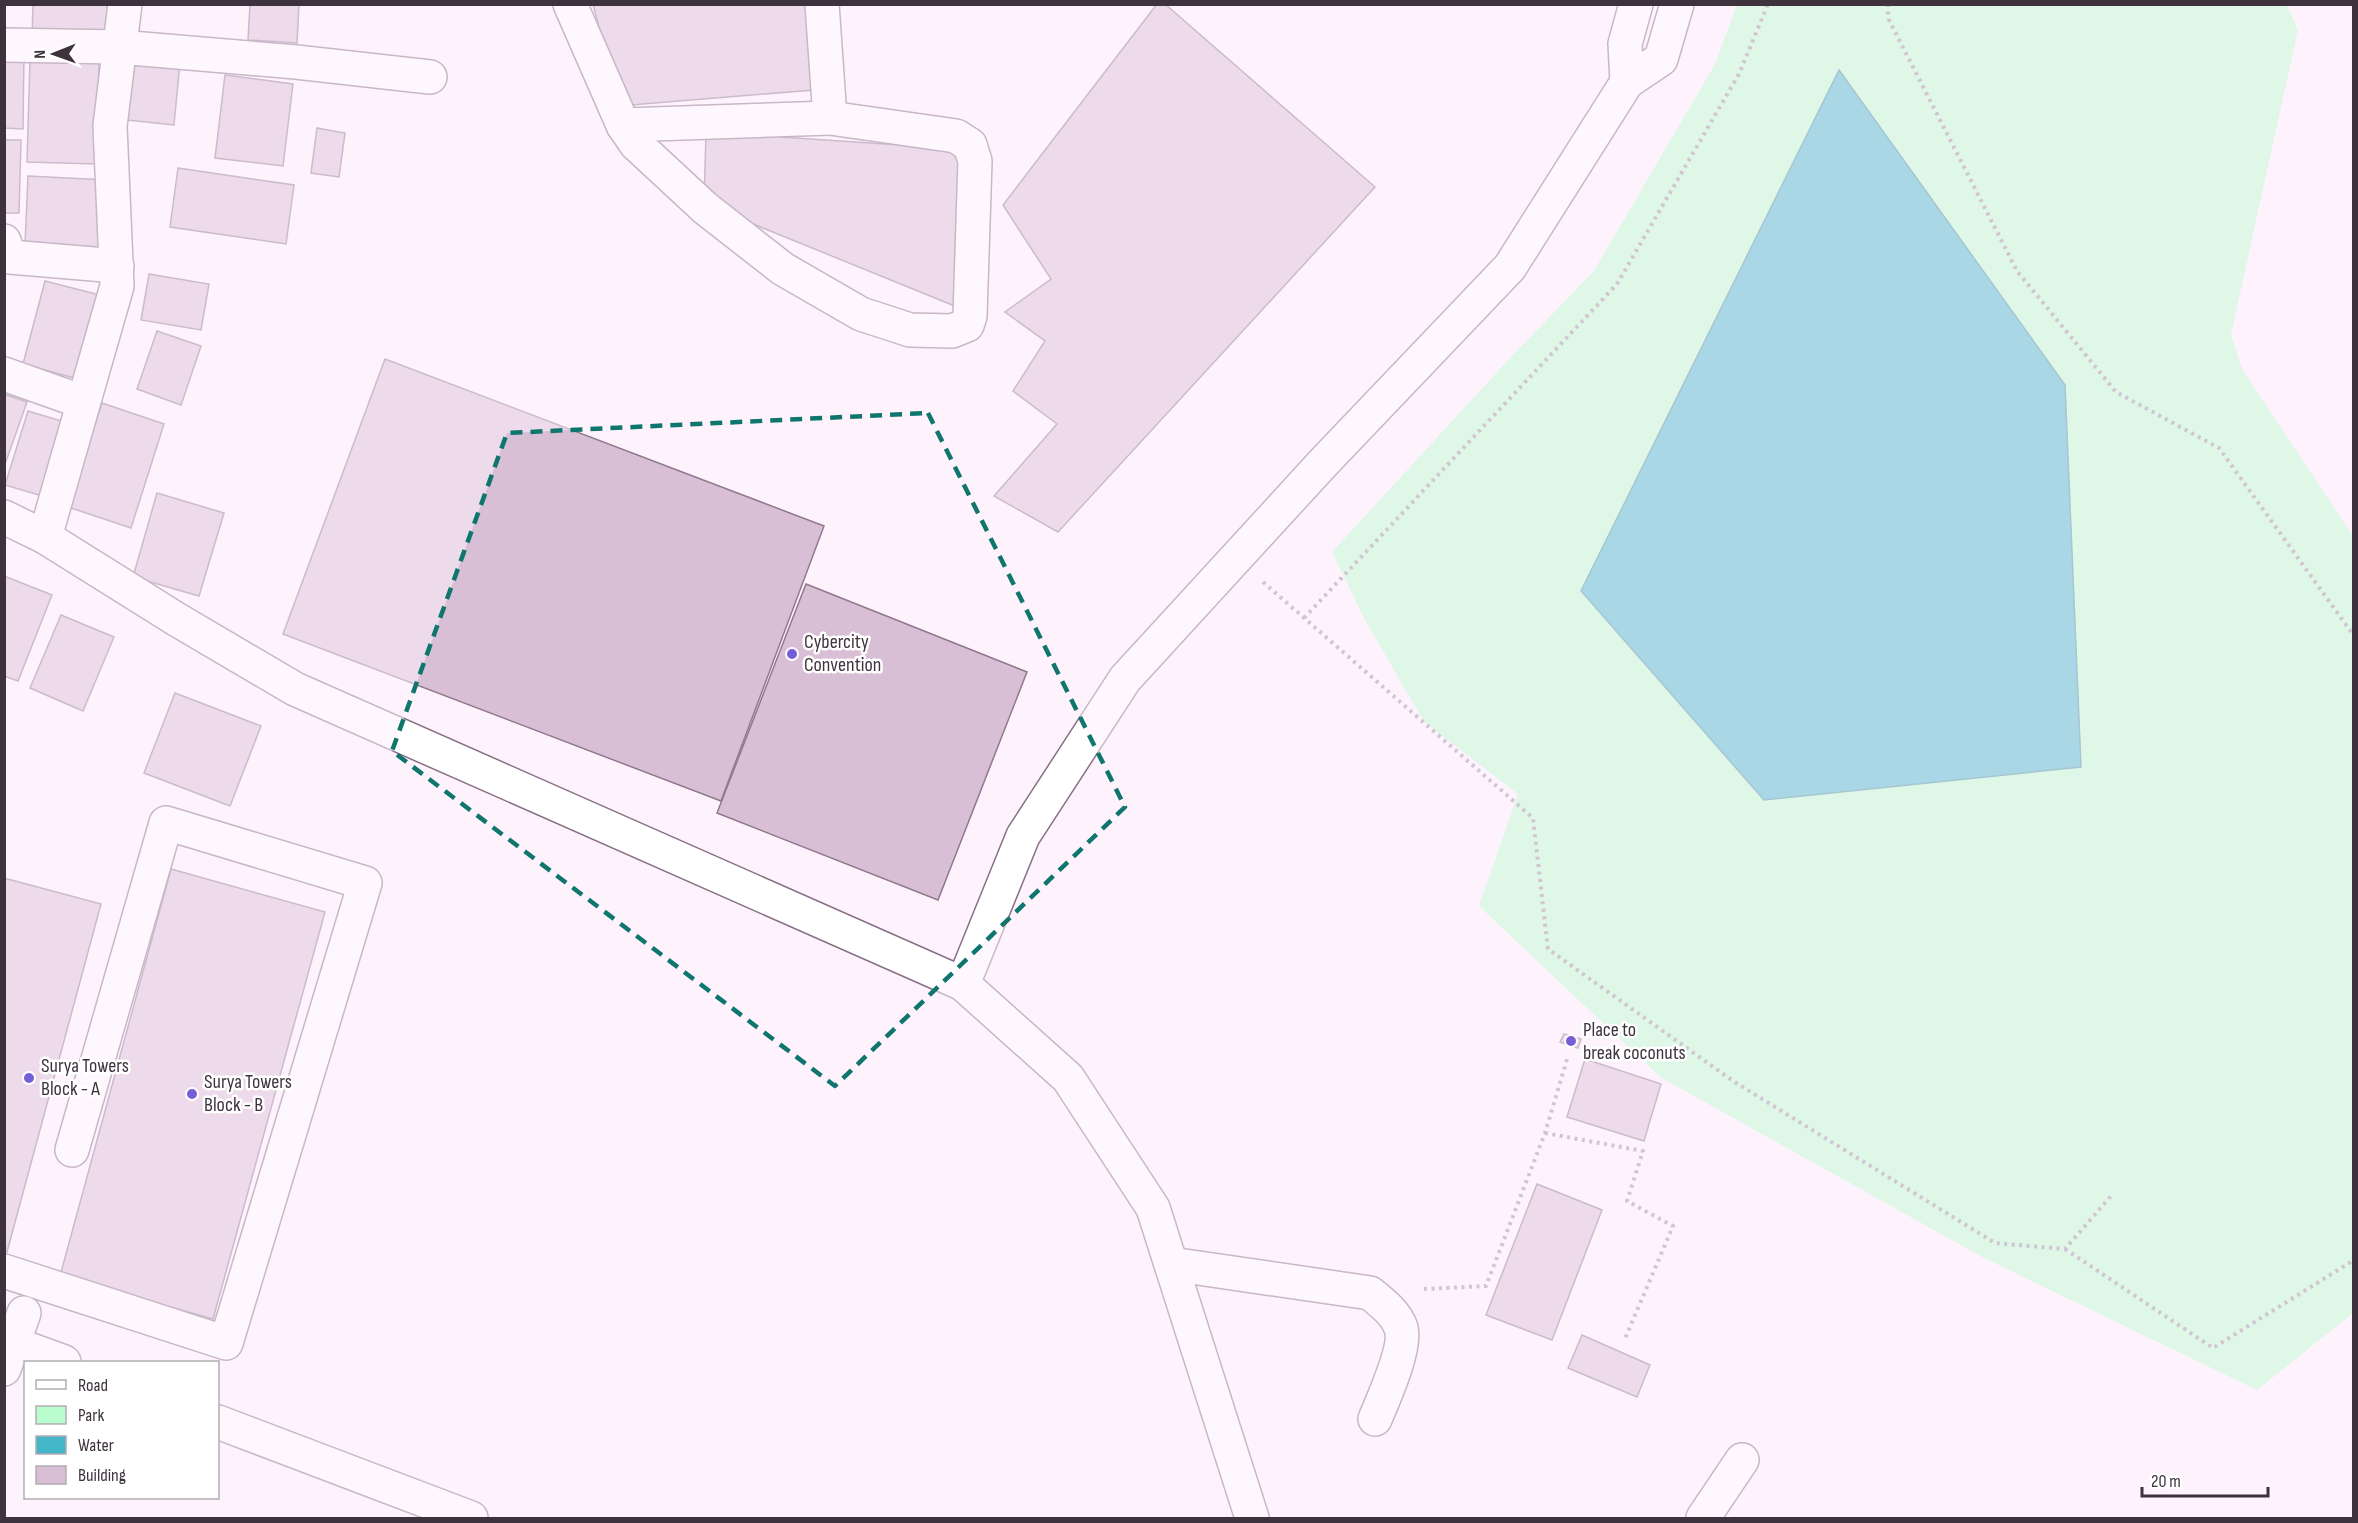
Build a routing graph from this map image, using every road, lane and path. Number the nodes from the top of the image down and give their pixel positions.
1 (125, 4) edge
2 (570, 4) edge
3 (822, 4) edge
4 (1636, 4) edge
5 (1677, 4) edge
6 (1768, 4) edge
7 (1888, 4) edge
8 (4, 45) edge
9 (119, 47) junction
10 (429, 77) dead end
11 (1627, 82) junction
12 (830, 118) junction
13 (623, 125) junction
14 (4, 241) edge
15 (117, 266) junction
16 (4, 374) edge
17 (83, 402) junction
18 (4, 517) edge
19 (45, 537) junction
20 (1236, 558) junction
21 (1304, 618) junction
22 (2354, 636) edge
23 (963, 984) junction
24 (1568, 1056) dead end
25 (1545, 1132) junction
26 (72, 1150) dead end
27 (2111, 1196) dead end
28 (2065, 1249) junction
29 (2354, 1260) edge
30 (1171, 1264) junction
31 (4, 1271) edge
32 (1370, 1293) junction
33 (24, 1313) dead end
34 (1624, 1341) dead end
35 (8, 1350) edge
36 (59, 1361) edge
37 (1375, 1419) dead end
38 (219, 1422) edge
39 (1742, 1460) dead end
40 (471, 1518) edge
41 (1252, 1518) edge
42 (1703, 1518) edge

1 - 9 street
2 - 13 street
3 - 12 street
4 - 11 street
5 - 11 street
6 - 21 path
7 - 22 path
8 - 9 street
9 - 10 street
9 - 15 street
11 - 20 street
12 - 13 street
12 - 13 street
14 - 15 street
15 - 17 street
16 - 17 street
17 - 19 street
18 - 19 street
19 - 23 street
20 - 21 path
20 - 23 street
21 - 28 path
23 - 30 street
24 - 25 path
25 - 32 path
25 - 34 path
26 - 31 street
27 - 28 path
28 - 29 path
30 - 32 street
30 - 41 street
32 - 37 street
33 - 35 street
35 - 36 street
38 - 40 street
39 - 42 street

